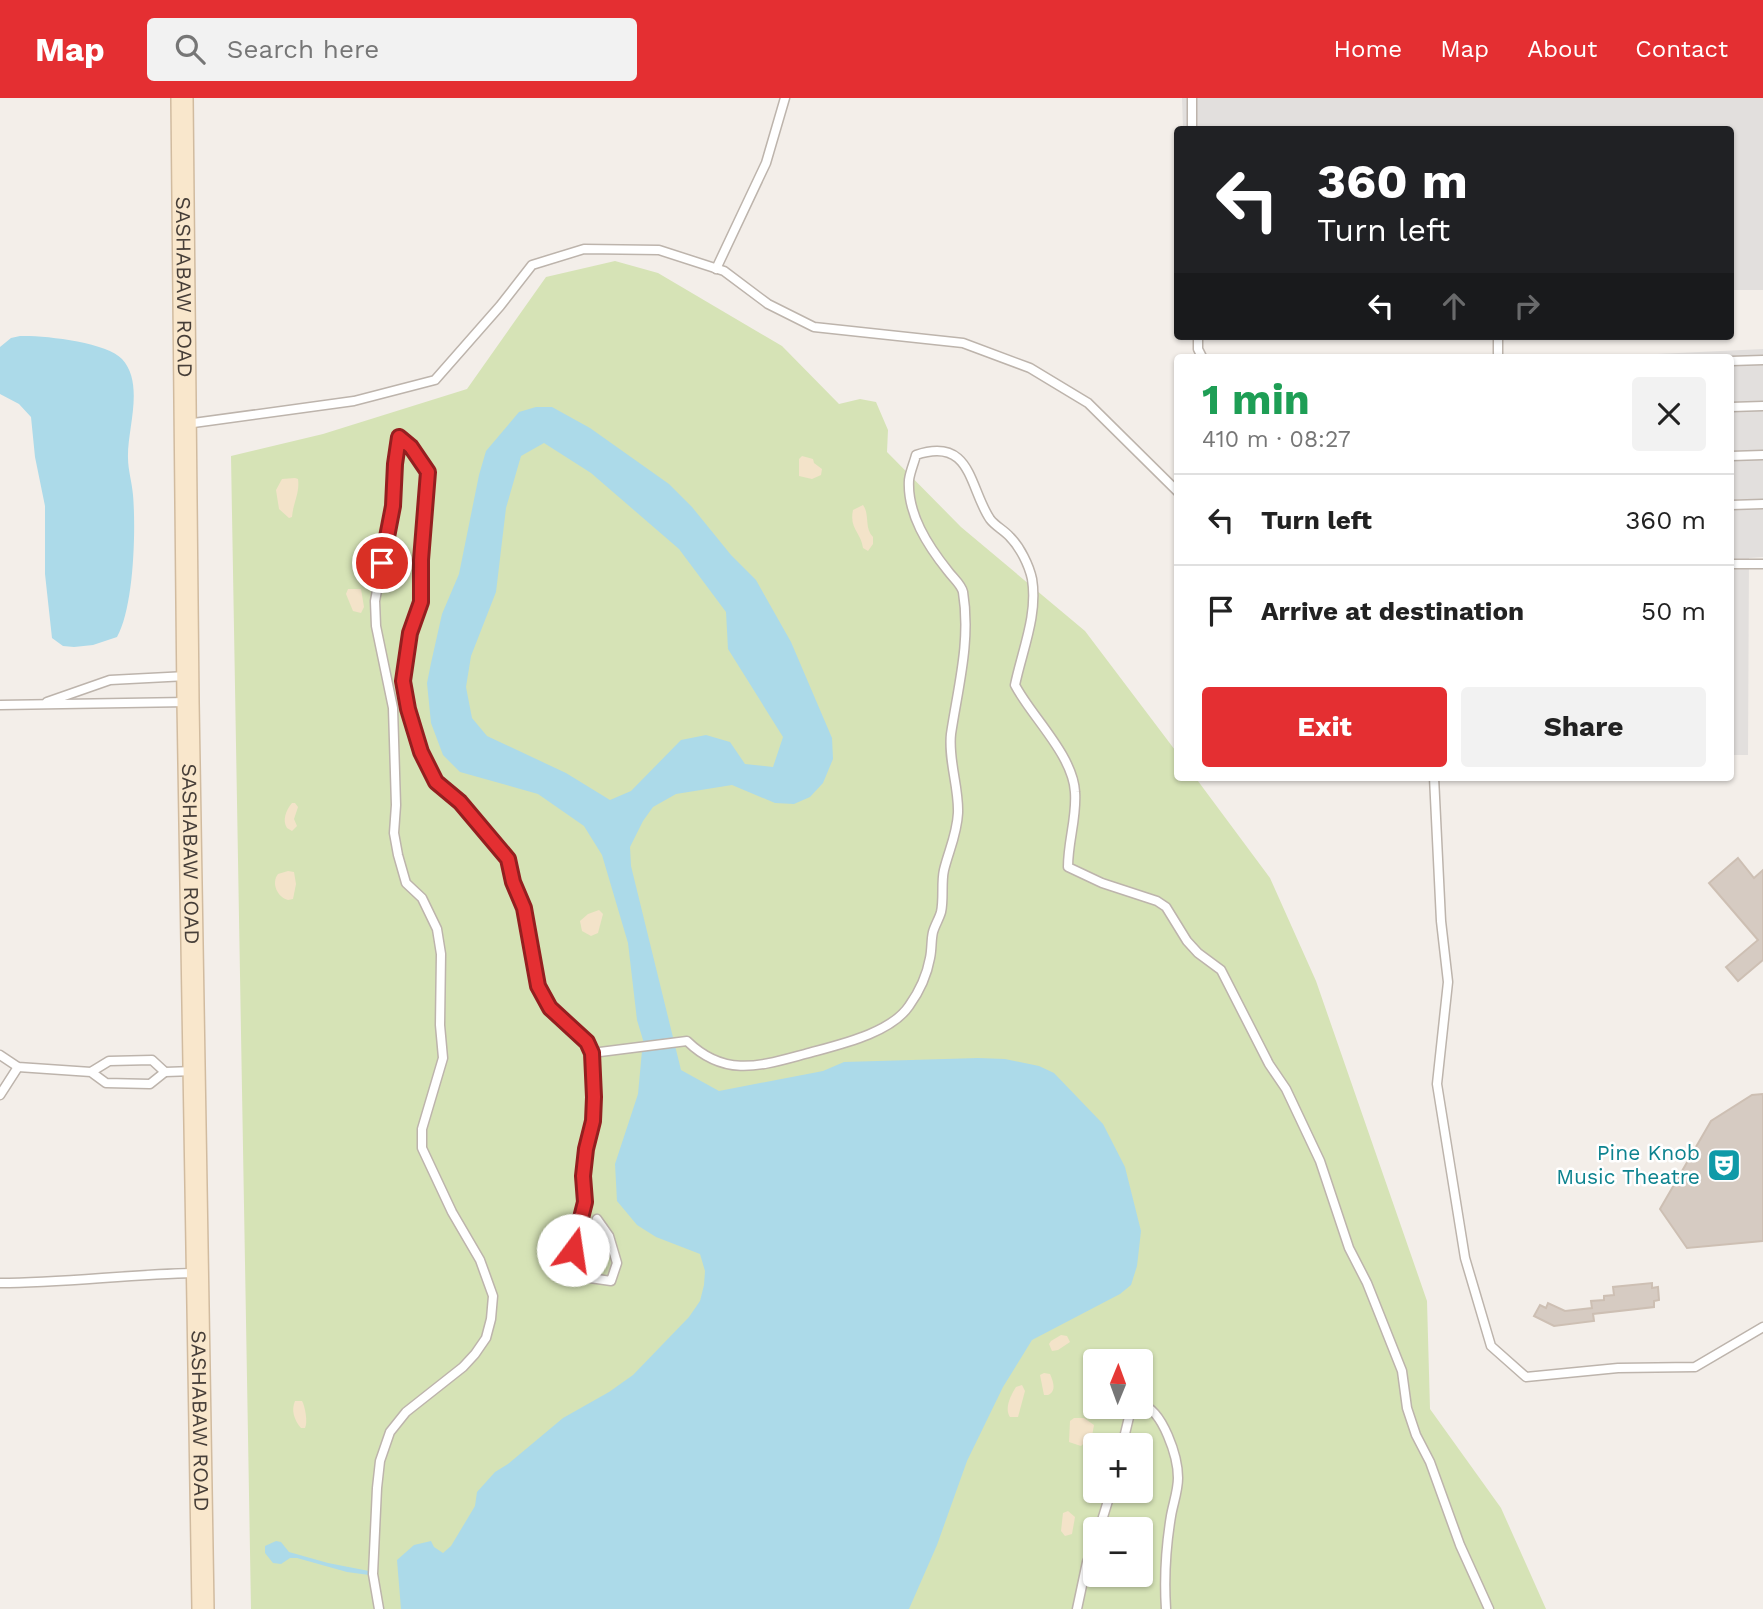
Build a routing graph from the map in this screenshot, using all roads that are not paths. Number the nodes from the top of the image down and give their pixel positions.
1 (184, 98) edge
2 (785, 98) edge
3 (1192, 98) edge
4 (1192, 126) edge
5 (716, 269) junction
6 (1763, 360) edge
7 (1734, 361) edge
8 (1763, 406) edge
9 (1734, 407) edge
10 (186, 424) junction
11 (1763, 455) edge
12 (1734, 456) edge
13 (1174, 488) edge
14 (1763, 504) edge
15 (1734, 505) edge
16 (1734, 564) edge
17 (1763, 564) edge
18 (187, 676) junction
19 (188, 702) junction
20 (40, 704) junction
21 (0, 705) edge
22 (1434, 781) edge
23 (592, 1053) junction
24 (0, 1055) edge
25 (18, 1067) junction
26 (194, 1071) junction
27 (91, 1072) junction
28 (165, 1072) junction
29 (0, 1095) edge
30 (597, 1219) dead end
31 (198, 1273) junction
32 (0, 1283) edge
33 (1763, 1328) edge
34 (1153, 1411) edge
35 (1083, 1581) edge
36 (203, 1609) edge
37 (379, 1609) edge
38 (1077, 1609) edge
39 (1166, 1609) edge
40 (1489, 1609) edge

1 - 10 main road, SASHABAW ROAD
2 - 5 lane
3 - 4 lane
5 - 10 lane
5 - 13 lane
6 - 7 lane
8 - 9 lane
10 - 18 main road, SASHABAW ROAD
11 - 12 lane
14 - 15 lane
16 - 17 lane
18 - 19 main road, SASHABAW ROAD
18 - 20 lane
19 - 20 lane
19 - 26 main road, SASHABAW ROAD
20 - 21 lane
22 - 33 lane
23 - 30 lane
23 - 37 lane
23 - 40 lane
24 - 25 lane
25 - 27 lane
25 - 29 lane
26 - 28 lane
26 - 31 main road, SASHABAW ROAD
27 - 28 lane
27 - 28 lane
31 - 32 lane
31 - 36 main road, SASHABAW ROAD
34 - 39 lane
35 - 38 lane

